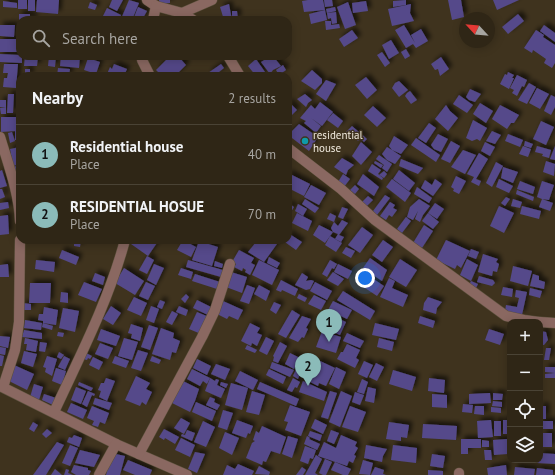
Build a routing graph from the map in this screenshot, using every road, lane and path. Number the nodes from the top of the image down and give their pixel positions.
1 (147, 0) edge
2 (212, 0) edge
3 (156, 6) junction
4 (182, 13) junction
5 (154, 16) edge
6 (187, 16) edge
7 (142, 60) edge
8 (230, 60) edge
9 (148, 72) edge
10 (238, 72) edge
11 (0, 137) edge
12 (292, 151) edge
13 (3, 155) edge
14 (16, 192) edge
15 (20, 244) edge
16 (124, 244) edge
17 (230, 264) dead end
18 (520, 319) edge
19 (543, 322) edge
20 (555, 324) edge
21 (2, 386) edge
22 (54, 412) junction
23 (116, 444) junction
24 (139, 454) junction
25 (172, 471) edge
26 (99, 475) edge
27 (188, 475) edge

1 - 3 street
2 - 4 street
3 - 4 street
3 - 5 street
4 - 6 street
7 - 9 street
8 - 10 street
11 - 13 street
12 - 18 street
13 - 14 street
15 - 21 street
16 - 22 street
17 - 24 street
19 - 20 street
21 - 22 street
22 - 23 street
23 - 24 street
23 - 26 street
24 - 25 street
25 - 27 street

